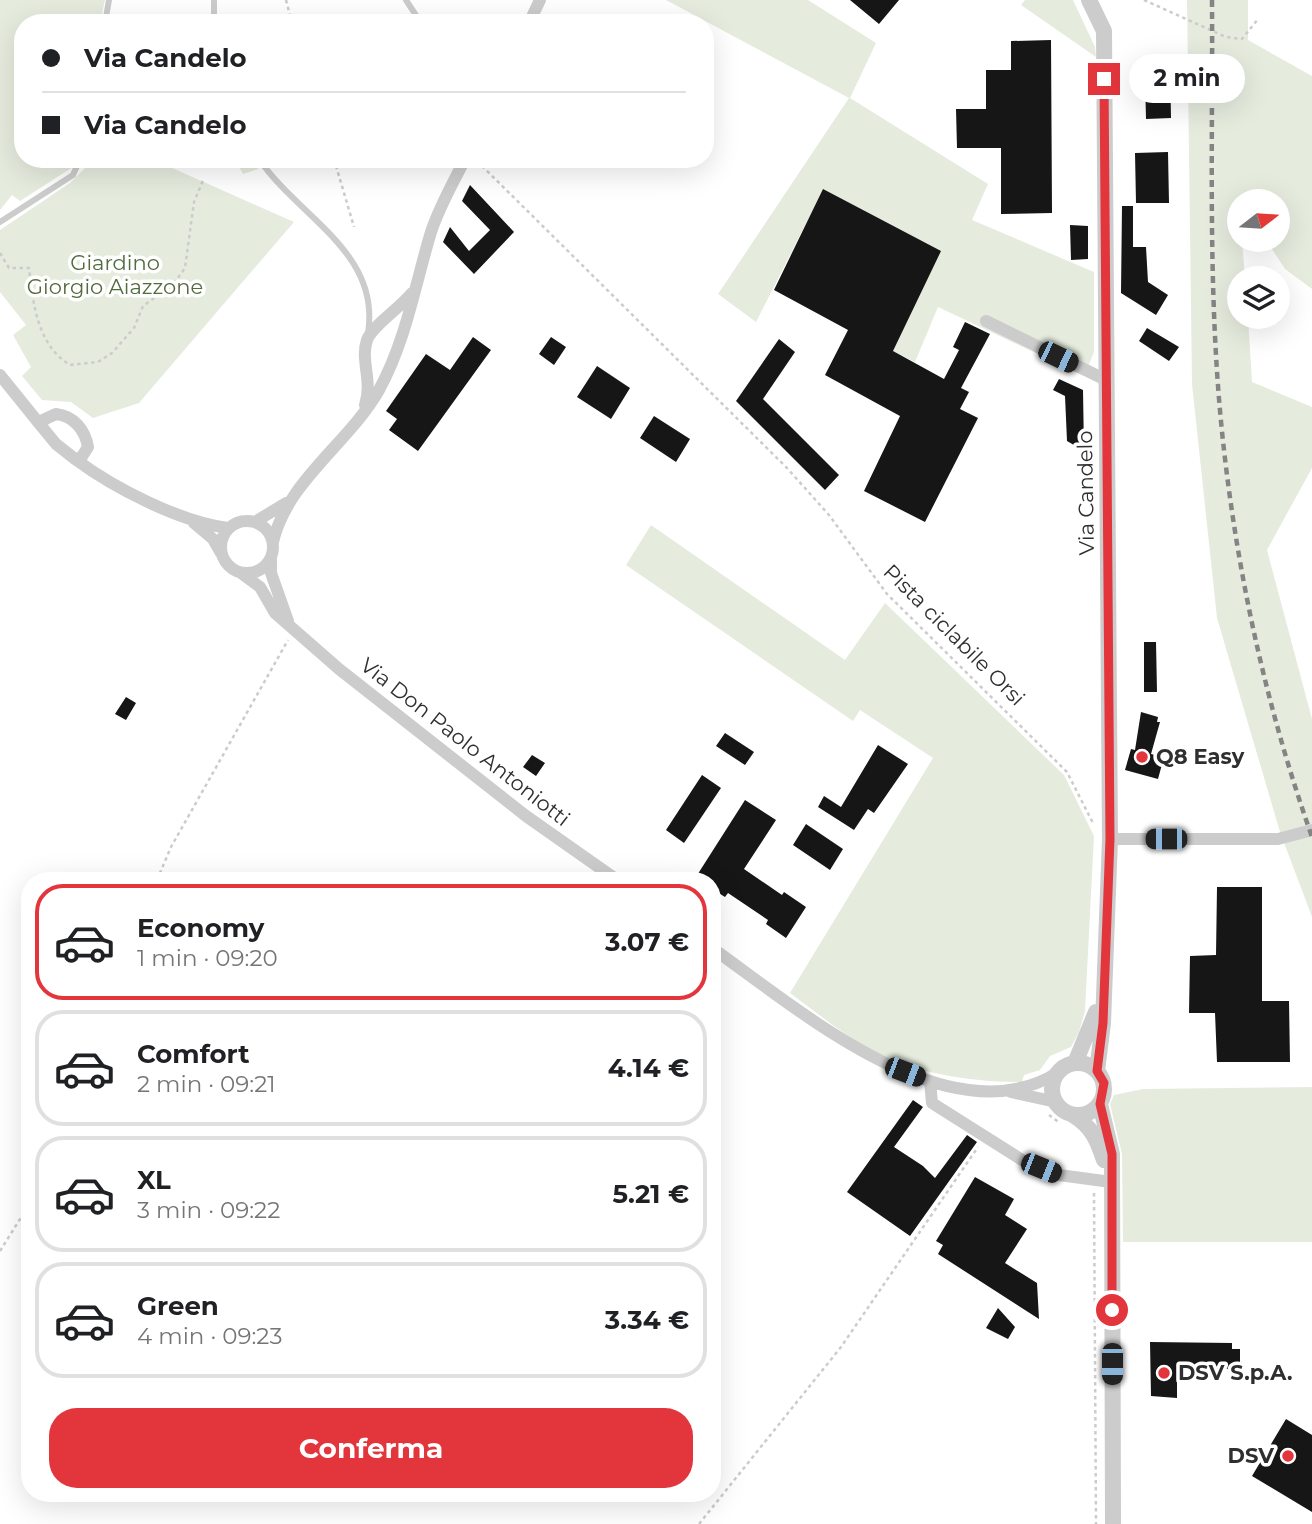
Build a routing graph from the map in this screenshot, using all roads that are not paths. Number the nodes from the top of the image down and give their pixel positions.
1 (1089, 0) edge
2 (76, 168) edge
3 (266, 168) edge
4 (461, 168) edge
5 (0, 222) edge
6 (414, 289) junction
7 (986, 321) dead end
8 (368, 338) junction
9 (3, 379) edge
10 (1106, 380) junction
11 (363, 411) junction
12 (57, 414) junction
13 (42, 427) junction
14 (88, 447) junction
15 (75, 459) junction
16 (112, 481) junction
17 (294, 496) junction
18 (191, 520) junction
19 (255, 522) junction
20 (228, 528) junction
21 (273, 542) junction
22 (221, 554) junction
23 (271, 557) junction
24 (241, 573) junction
25 (293, 630) junction
26 (1312, 830) edge
27 (1104, 835) junction
28 (606, 872) edge
29 (721, 954) edge
30 (1102, 989) junction
31 (1075, 1063) junction
32 (1097, 1071) junction
33 (1057, 1073) junction
34 (930, 1081) junction
35 (1011, 1091) junction
36 (920, 1096) dead end
37 (1056, 1102) junction
38 (932, 1103) junction
39 (1100, 1104) junction
40 (1068, 1120) junction
41 (1102, 1181) junction
42 (1113, 1524) edge

1 - 10 street, Via Candelo
2 - 5 lane
3 - 8 lane
4 - 6 street
6 - 8 street
6 - 11 street
7 - 10 street
8 - 11 street
9 - 12 street
9 - 13 street
10 - 27 street, Via Candelo
11 - 17 street
12 - 13 street
12 - 14 street
13 - 15 street
14 - 15 street
14 - 16 street
15 - 16 street
16 - 18 street
17 - 19 street
17 - 21 street
18 - 20 street
18 - 22 street
19 - 20 street
19 - 21 street
20 - 22 street
21 - 23 street
22 - 24 street
23 - 24 street
23 - 25 street, Via Don Paolo Antoniotti
24 - 25 street, Via Don Paolo Antoniotti
25 - 28 street, Via Don Paolo Antoniotti
26 - 27 street
27 - 30 street, Via Candelo
29 - 34 street
30 - 31 street, Via Candelo
30 - 32 street, Via Candelo
31 - 32 street
31 - 33 street
32 - 39 street
33 - 35 street
33 - 37 street
34 - 35 street
34 - 38 street
35 - 37 street
36 - 38 street
37 - 40 street
38 - 41 street
39 - 40 street
39 - 41 street
40 - 41 street
41 - 42 street

